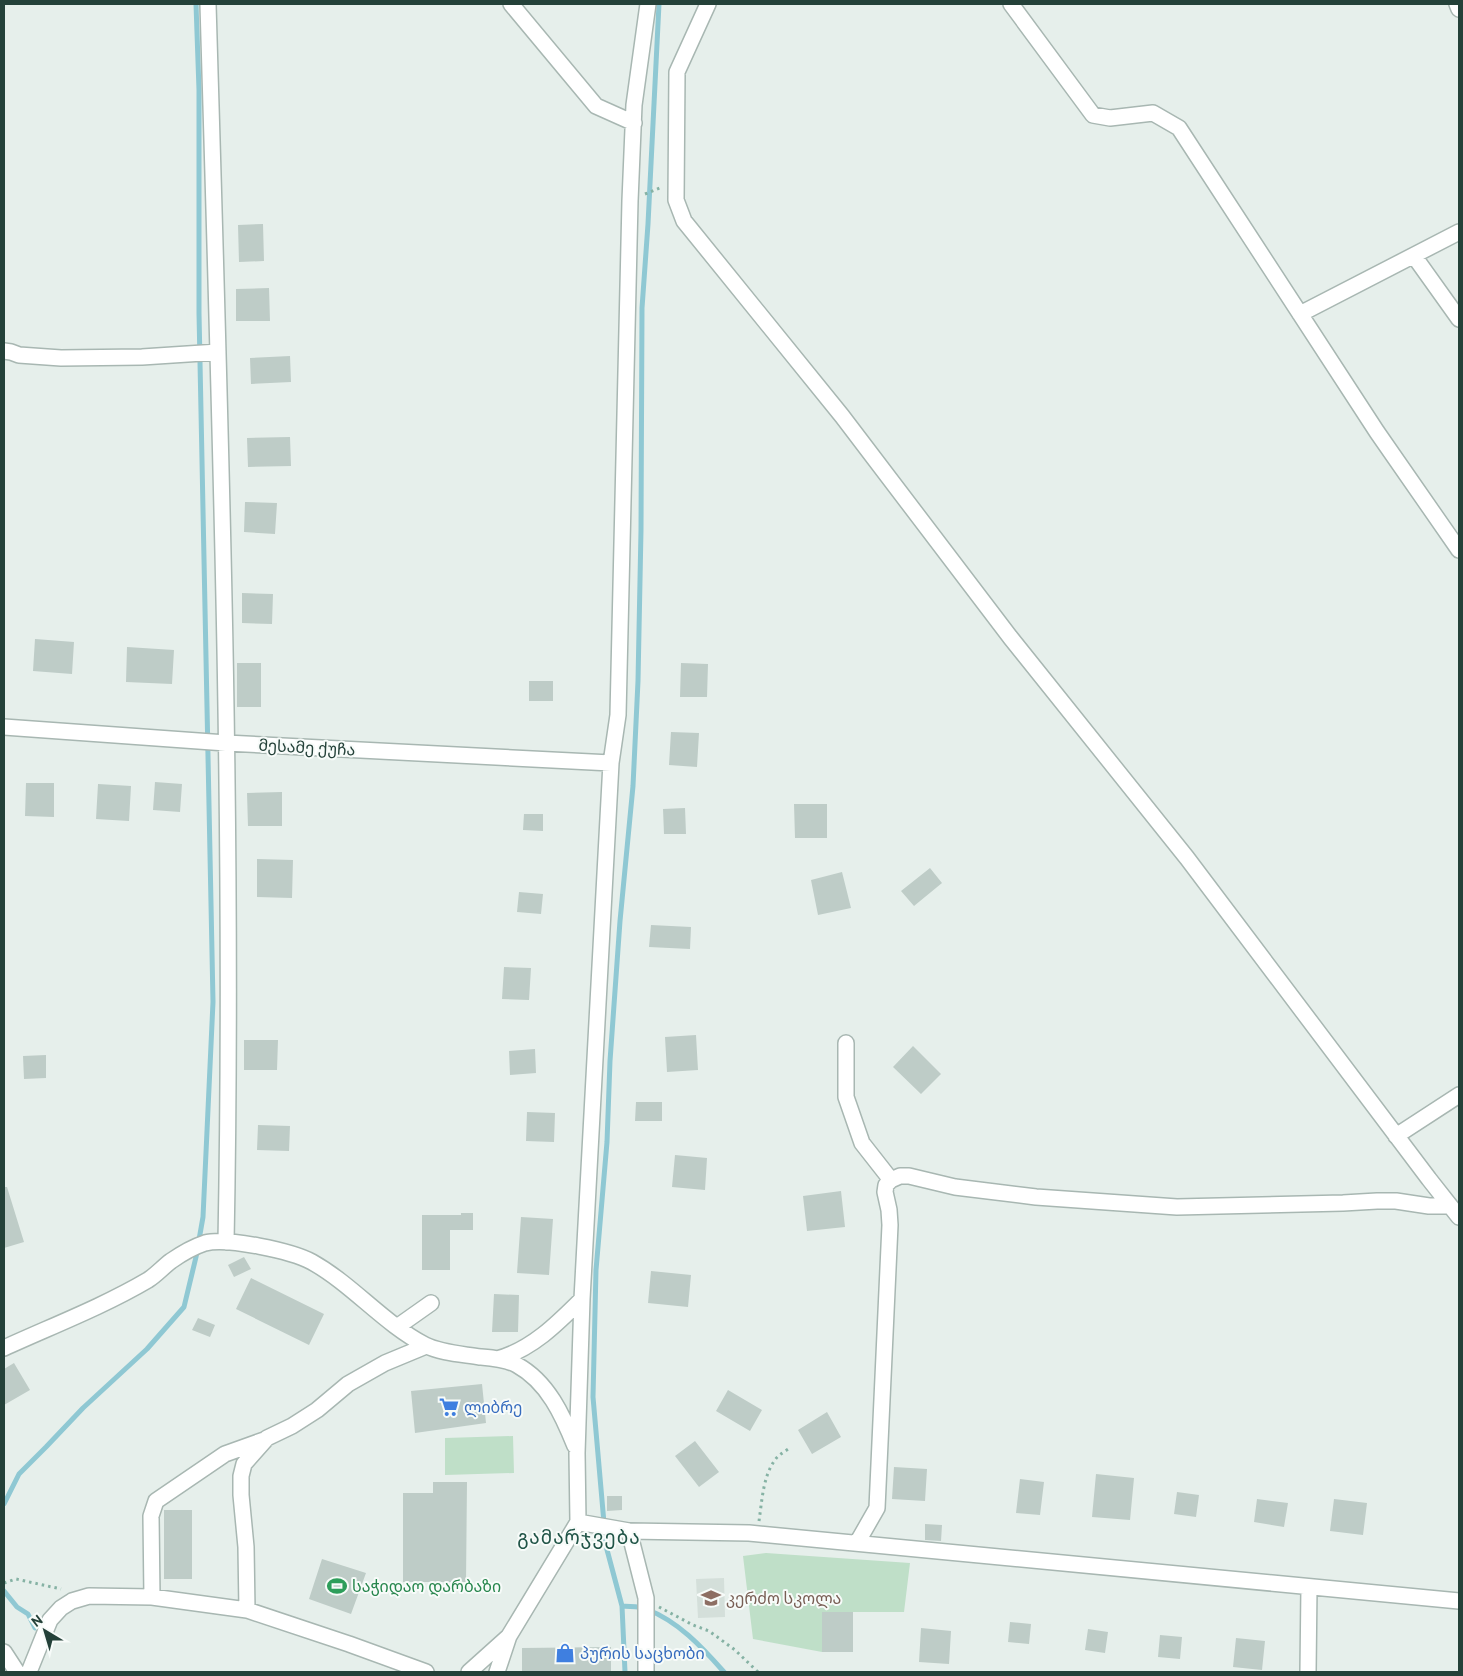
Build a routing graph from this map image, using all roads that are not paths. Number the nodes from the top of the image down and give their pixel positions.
1 (208, 4) edge
2 (510, 4) edge
3 (648, 4) edge
4 (708, 4) edge
5 (1010, 4) edge
6 (1457, 4) edge
7 (1459, 10) edge
8 (634, 123) junction
9 (1459, 232) edge
10 (1414, 256) junction
11 (1300, 314) junction
12 (1459, 320) edge
13 (4, 351) edge
14 (218, 352) junction
15 (1459, 550) edge
16 (4, 727) edge
17 (226, 743) junction
18 (611, 763) junction
19 (846, 1043) dead end
20 (1459, 1095) edge
21 (1396, 1136) junction
22 (890, 1180) junction
23 (1455, 1212) edge
24 (226, 1242) junction
25 (582, 1299) junction
26 (431, 1303) dead end
27 (397, 1327) junction
28 (426, 1346) junction
29 (4, 1348) edge
30 (497, 1359) junction
31 (268, 1438) junction
32 (577, 1452) junction
33 (578, 1522) junction
34 (629, 1531) junction
35 (857, 1543) junction
36 (1309, 1587) junction
37 (152, 1598) junction
38 (1459, 1601) edge
39 (247, 1610) junction
40 (509, 1636) junction
41 (4, 1652) edge
42 (17, 1672) edge
43 (29, 1672) edge
44 (426, 1672) edge
45 (469, 1672) edge
46 (497, 1672) edge
47 (646, 1672) edge
48 (1308, 1672) edge

1 - 14 street
2 - 8 street
3 - 8 street
4 - 21 street
5 - 11 street
6 - 7 street
8 - 18 street
9 - 10 street
10 - 11 street
10 - 12 street
11 - 15 street
13 - 14 street
14 - 17 street
16 - 17 street, მესამე ქუჩა
17 - 18 street, მესამე ქუჩა
17 - 24 street
18 - 25 street
19 - 22 street
20 - 21 street
21 - 23 street
22 - 23 street
22 - 35 street
24 - 27 street
24 - 29 street
25 - 30 street
25 - 32 street
26 - 27 street
27 - 28 street
28 - 30 street
28 - 31 street
30 - 32 street
31 - 37 street
31 - 39 street
32 - 33 street
33 - 34 street
33 - 40 street
34 - 35 street
34 - 47 street
35 - 36 street
36 - 38 street
36 - 48 street
37 - 39 street
37 - 43 street
39 - 44 street
40 - 45 street
40 - 46 street
41 - 42 street

